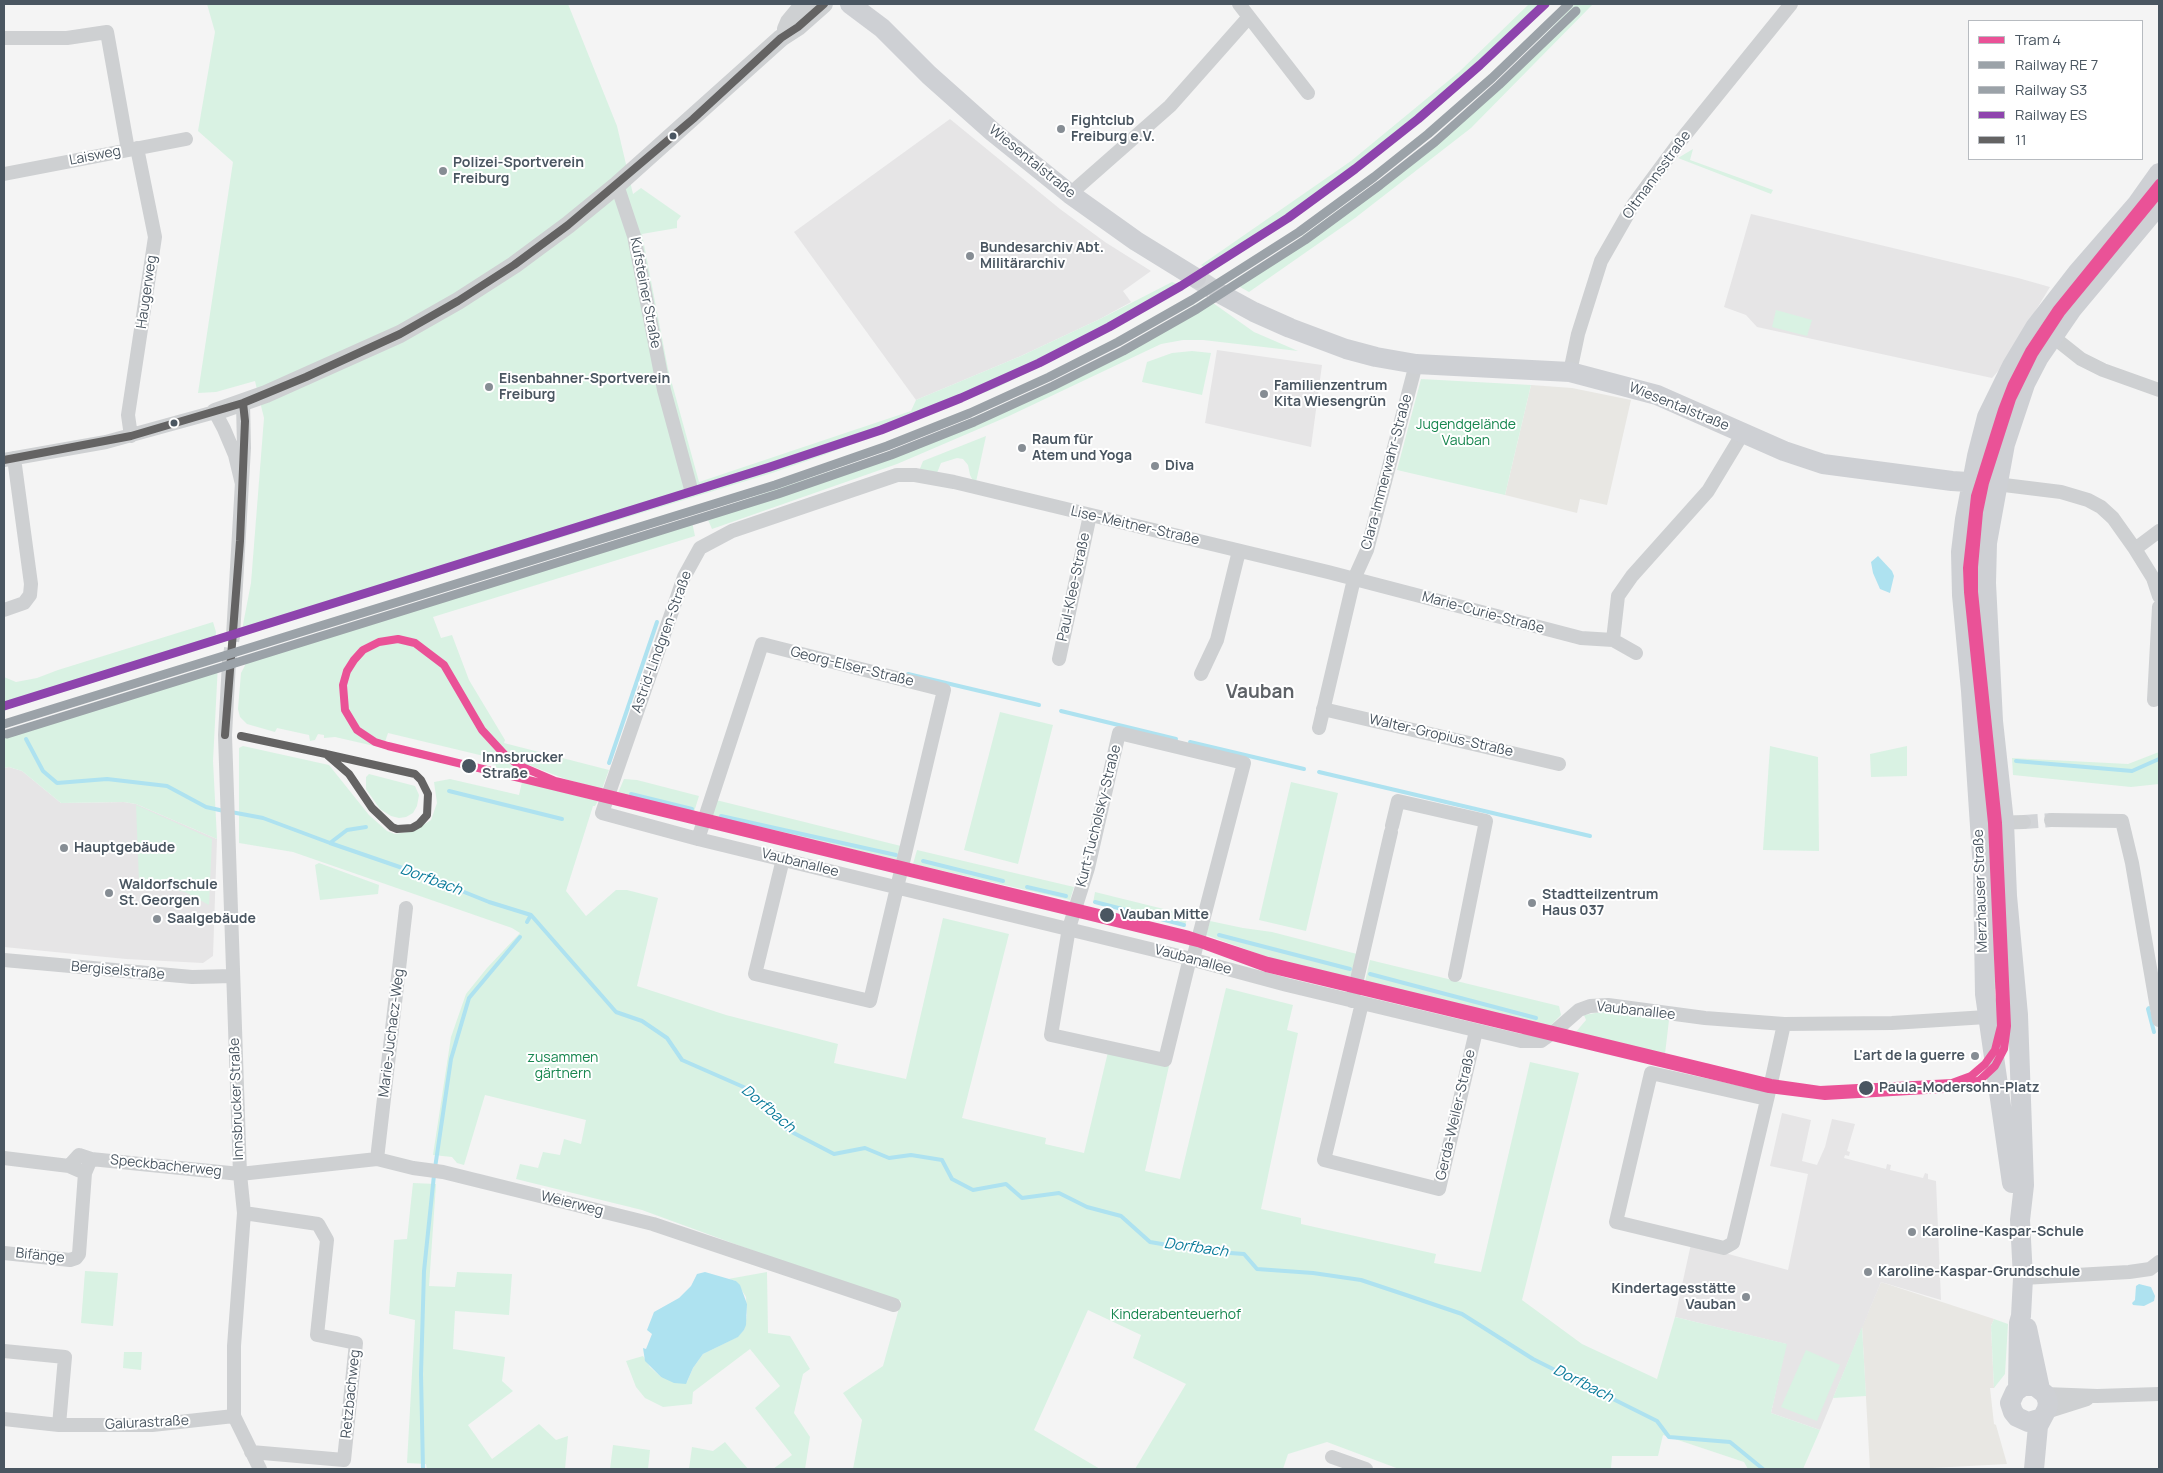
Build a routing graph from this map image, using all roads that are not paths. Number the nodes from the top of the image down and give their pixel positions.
1 (804, 4) edge
2 (824, 4) edge
3 (850, 4) edge
4 (866, 4) edge
5 (1239, 4) edge
6 (1791, 4) edge
7 (1248, 18) junction
8 (882, 28) junction
9 (4, 38) edge
10 (781, 38) junction
11 (1308, 93) dead end
12 (186, 139) dead end
13 (132, 149) junction
14 (2159, 173) edge
15 (4, 174) edge
16 (617, 185) junction
17 (1070, 194) junction
18 (2159, 205) edge
19 (1196, 278) tunnel mouth
20 (1219, 293) tunnel mouth
21 (2052, 336) junction
22 (1416, 364) junction
23 (1570, 372) junction
24 (2159, 389) edge
25 (243, 403) junction
26 (215, 412) junction
27 (1743, 433) junction
28 (131, 436) junction
29 (9, 459) edge
30 (915, 475) joint
31 (1982, 483) junction
32 (242, 484) junction
33 (691, 489) dead end
34 (1090, 515) junction
35 (2159, 531) edge
36 (2135, 549) junction
37 (1239, 551) junction
38 (1354, 579) junction
39 (2159, 596) edge
40 (2159, 607) edge
41 (4, 610) edge
42 (233, 636) tunnel mouth
43 (1614, 640) junction
44 (1636, 653) dead end
45 (1059, 658) dead end
46 (229, 662) tunnel mouth
47 (1201, 674) dead end
48 (2154, 700) dead end
49 (1323, 709) junction
50 (1319, 728) dead end
51 (1559, 764) dead end
52 (1977, 799) junction
53 (602, 813) joint
54 (2051, 820) tunnel mouth
55 (2024, 822) tunnel mouth
56 (1998, 823) junction
57 (698, 839) junction
58 (1981, 848) junction
59 (782, 859) junction
60 (898, 888) junction
61 (406, 908) dead end
62 (1069, 928) junction
63 (1192, 959) junction
64 (4, 960) edge
65 (1455, 975) dead end
66 (233, 976) junction
67 (1357, 1002) junction
68 (2018, 1014) junction
69 (1988, 1017) junction
70 (2159, 1020) edge
71 (1784, 1024) junction
72 (1476, 1031) junction
73 (2000, 1098) junction
74 (1767, 1099) junction
75 (2021, 1122) junction
76 (4, 1158) edge
77 (91, 1159) junction
78 (377, 1159) junction
79 (69, 1166) junction
80 (85, 1173) junction
81 (240, 1174) junction
82 (244, 1213) junction
83 (2020, 1220) junction
84 (4, 1253) edge
85 (76, 1258) joint
86 (2159, 1262) edge
87 (2023, 1278) junction
88 (894, 1305) dead end
89 (2022, 1320) junction
90 (4, 1351) edge
91 (2018, 1389) junction
92 (2159, 1394) edge
93 (2043, 1403) junction
94 (234, 1416) junction
95 (2017, 1418) junction
96 (4, 1419) edge
97 (59, 1425) junction
98 (252, 1452) junction
99 (1332, 1457) dead end
100 (260, 1469) edge
101 (1366, 1469) edge
102 (2028, 1469) edge
103 (2034, 1469) edge

1 - 10 street
2 - 10 street
3 - 8 main road, Wiesentalstraße
4 - 8 main road, Wiesentalstraße
5 - 7 street
6 - 23 street, Oltmannsstraße
7 - 11 street
7 - 17 street
8 - 17 main road, Wiesentalstraße
9 - 13 street, Haugerweg
10 - 16 street
12 - 13 street, Laisweg
13 - 15 street, Laisweg
13 - 28 street, Haugerweg
14 - 31 main road, Merzhauser Straße
16 - 25 street
16 - 33 street, Kufsteiner Straße
17 - 19 main road, Wiesentalstraße
18 - 21 main road, Merzhauser Straße
20 - 22 main road, Wiesentalstraße
21 - 24 street
21 - 31 main road, Merzhauser Straße
22 - 23 main road, Wiesentalstraße
22 - 38 street, Clara-Immerwahr-Straße
23 - 27 main road, Wiesentalstraße
25 - 26 street
25 - 32 street
26 - 28 street
26 - 32 street
27 - 31 main road, Wiesentalstraße
27 - 43 street
28 - 29 street
29 - 41 street
30 - 34 street, Lise-Meitner-Straße
30 - 53 street, Astrid-Lindgren-Straße
31 - 36 street
31 - 52 main road, Merzhauser Straße
31 - 56 main road, Merzhauser Straße
32 - 42 street
34 - 37 street, Lise-Meitner-Straße
34 - 45 street, Paul-Klee-Straße
35 - 36 street
36 - 39 street
37 - 38 street, Lise-Meitner-Straße
37 - 47 street
38 - 43 street, Marie-Curie-Straße
38 - 49 street
40 - 48 street
43 - 44 street, Marie-Curie-Straße
46 - 66 street, Innsbrucker Straße
49 - 50 street
49 - 51 street, Walter-Gropius-Straße
52 - 56 main road
52 - 58 main road, Merzhauser Straße
53 - 57 street, Vaubanallee
54 - 70 street
55 - 56 street
56 - 58 main road
56 - 68 main road, Merzhauser Straße
57 - 59 street, Vaubanallee
57 - 60 street, Georg-Elser-Straße
58 - 69 main road, Merzhauser Straße
59 - 60 street, Vaubanallee
59 - 60 street
60 - 62 street, Vaubanallee
61 - 78 street, Marie-Juchacz-Weg
62 - 63 street, Vaubanallee
62 - 63 street
62 - 63 street, Kurt-Tucholsky-Straße
63 - 67 street, Vaubanallee
64 - 66 street, Bergiselstraße
65 - 67 street
66 - 81 street, Innsbrucker Straße
67 - 72 street, Vaubanallee
67 - 72 street, Gerda-Weiler-Straße
68 - 69 street, Vaubanallee
68 - 75 main road, Merzhauser Straße
69 - 71 street, Vaubanallee
69 - 73 main road, Merzhauser Straße
71 - 72 street, Vaubanallee
71 - 74 street
73 - 75 main road
73 - 83 main road, Merzhauser Straße
74 - 74 street
75 - 83 main road, Merzhauser Straße
76 - 79 street, Speckbacherweg
77 - 79 street, Speckbacherweg
77 - 80 street, Speckbacherweg
77 - 81 street, Speckbacherweg
78 - 81 street, Weierweg
78 - 88 street, Weierweg
79 - 80 street, Speckbacherweg
80 - 85 street, Speckbacherweg
81 - 82 street, Innsbrucker Straße
82 - 94 street, Innsbrucker Straße
82 - 98 street, Retzbachweg
83 - 87 main road, Merzhauser Straße
84 - 85 street, Bifänge
86 - 87 street
87 - 89 main road, Merzhauser Straße
89 - 91 main road
89 - 93 main road
90 - 97 street
91 - 93 main road
91 - 95 main road
92 - 93 street
93 - 95 main road
93 - 103 main road
94 - 97 street, Galurastraße
94 - 98 street, Innsbrucker Straße
95 - 102 main road
96 - 97 street, Galurastraße
98 - 100 street, Innsbrucker Straße
99 - 101 street

